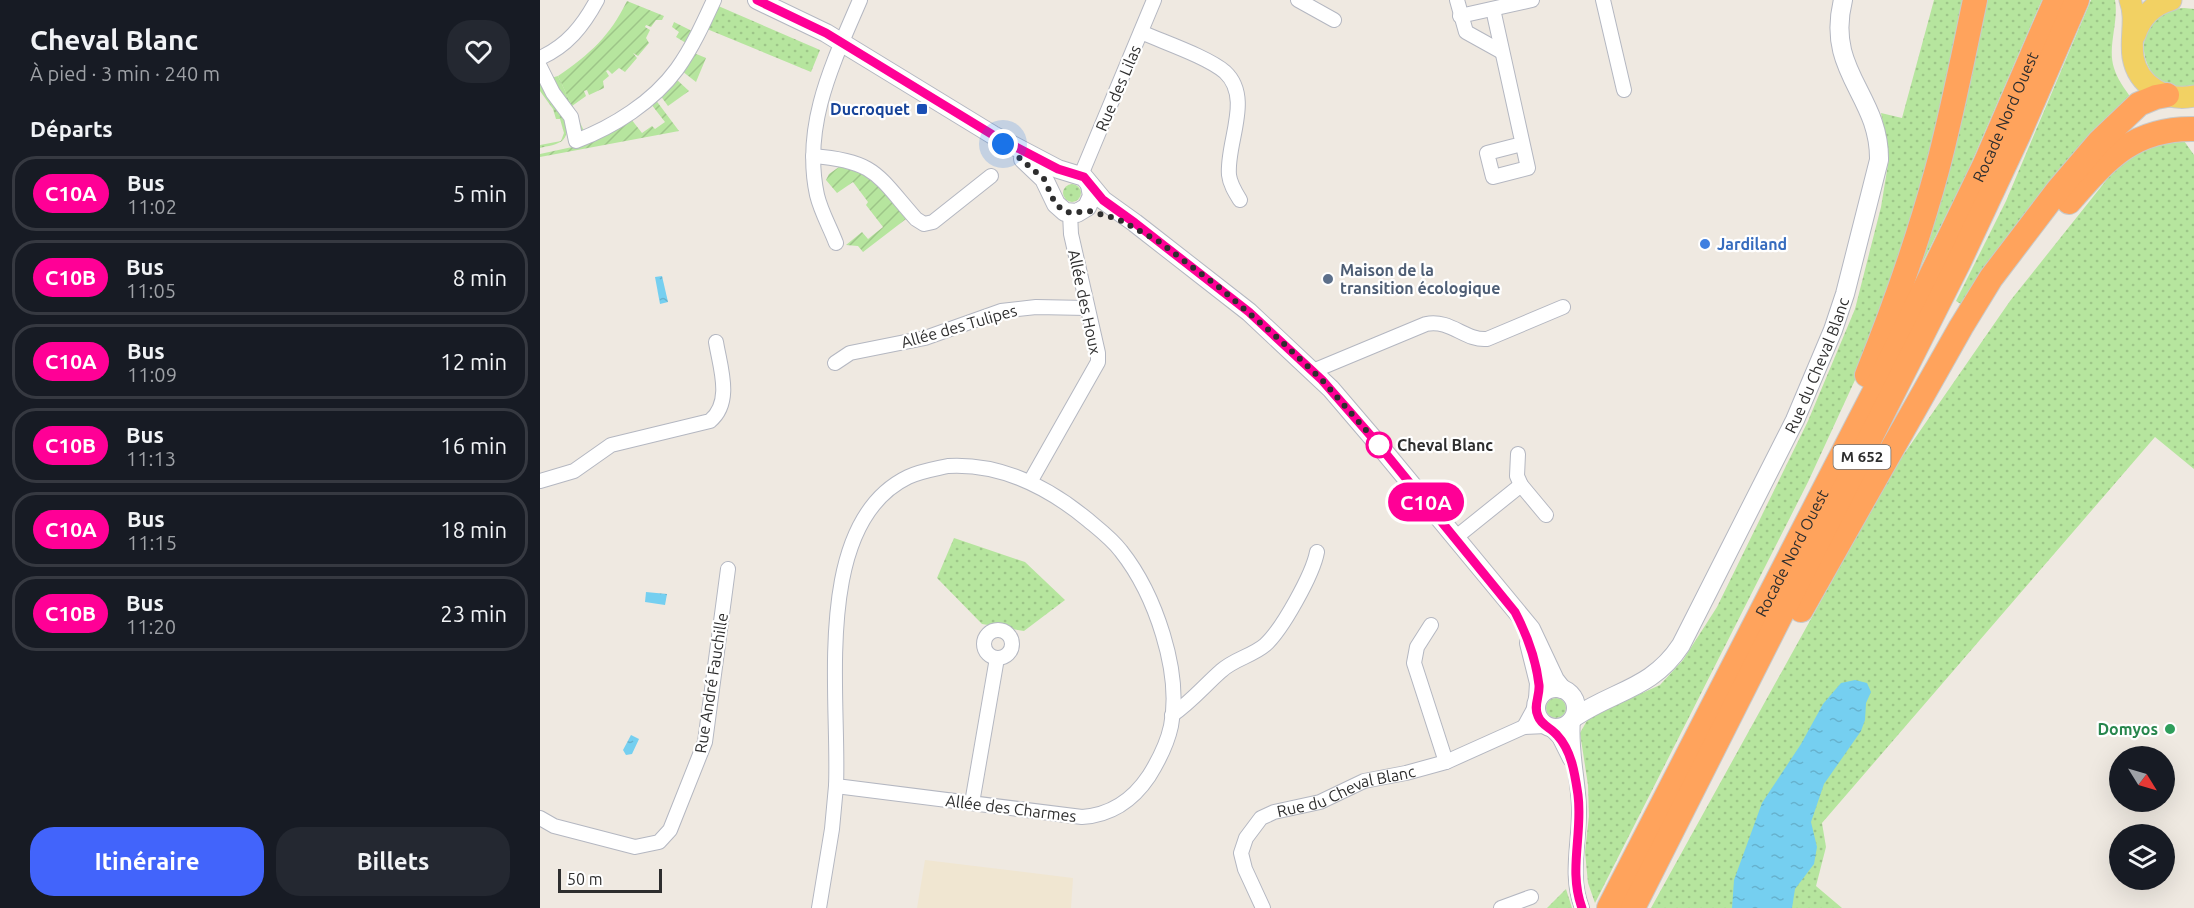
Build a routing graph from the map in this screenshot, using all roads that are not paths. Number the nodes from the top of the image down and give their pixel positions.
1 (597, 0) edge
2 (714, 0) edge
3 (757, 0) edge
4 (860, 0) edge
5 (1154, 0) edge
6 (1298, 0) edge
7 (1457, 0) edge
8 (1532, 0) edge
9 (1603, 0) edge
10 (1843, 0) edge
11 (1975, 0) edge
12 (2056, 0) edge
13 (2076, 0) edge
14 (2130, 0) edge
15 (2171, 0) edge
16 (779, 4) edge
17 (1492, 9) junction
18 (1460, 16) junction
19 (1334, 20) dead end
20 (1141, 32) junction
21 (2134, 38) junction
22 (842, 42) junction
23 (1502, 52) junction
24 (540, 58) edge
25 (540, 67) edge
26 (1624, 90) dead end
27 (2185, 97) edge
28 (2194, 129) edge
29 (993, 135) junction
30 (1522, 144) dead end
31 (813, 156) junction
32 (991, 176) dead end
33 (1081, 178) junction
34 (1053, 196) junction
35 (1240, 200) dead end
36 (1076, 212) junction
37 (1158, 241) junction
38 (836, 243) dead end
39 (1563, 307) dead end
40 (1087, 308) junction
41 (716, 342) dead end
42 (835, 363) dead end
43 (1313, 371) junction
44 (1518, 454) dead end
45 (540, 481) edge
46 (1030, 482) junction
47 (1521, 484) junction
48 (1866, 494) junction
49 (1815, 507) junction
50 (1546, 515) dead end
51 (1455, 538) junction
52 (1317, 552) dead end
53 (728, 569) dead end
54 (1515, 612) junction
55 (1431, 625) dead end
56 (997, 658) dead end
57 (1565, 690) junction
58 (1628, 691) junction
59 (1537, 702) junction
60 (1173, 715) junction
61 (1574, 718) junction
62 (1524, 727) junction
63 (1547, 727) junction
64 (1446, 762) junction
65 (1574, 769) junction
66 (836, 786) junction
67 (972, 803) junction
68 (540, 818) edge
69 (1531, 897) dead end
70 (819, 908) edge
71 (1263, 908) edge
72 (1501, 908) edge
73 (1582, 908) edge
74 (1609, 908) edge
75 (1633, 908) edge

1 - 24 street
2 - 25 street
3 - 16 street
4 - 22 street
5 - 20 street, Rue des Lilas
6 - 19 street
7 - 18 street
8 - 17 street
9 - 26 street
10 - 58 street, Rue du Cheval Blanc
11 - 49 highway
12 - 49 highway, Rocade Nord Ouest / M 652
13 - 75 highway, Rocade Nord Ouest / M 652
14 - 21 main road
15 - 21 main road
16 - 22 street
17 - 18 street
17 - 23 street
18 - 23 street
20 - 33 street, Rue des Lilas
20 - 35 street
21 - 27 main road
22 - 29 street
22 - 31 street
23 - 30 street
27 - 48 highway
28 - 48 highway
29 - 33 street
29 - 34 street
31 - 32 street
31 - 38 street
33 - 34 street
33 - 36 street
33 - 37 street
34 - 36 street
36 - 37 street
36 - 40 street, Allée des Houx
37 - 43 street
39 - 43 street
40 - 42 street, Allée des Tulipes
40 - 46 street, Allée des Houx
41 - 45 street
43 - 51 street
44 - 47 street
46 - 60 street, Allée des Charmes
46 - 66 street, Allée des Charmes
47 - 50 street
47 - 51 street
48 - 75 highway
49 - 74 highway, Rocade Nord Ouest / M 652
51 - 54 street
52 - 60 street
53 - 68 street, Rue André Fauchille
54 - 57 street
54 - 59 street
55 - 64 street
56 - 67 street
57 - 58 street, Rue du Cheval Blanc
57 - 59 street
57 - 61 street
58 - 61 street, Rue du Cheval Blanc
59 - 62 street
59 - 63 street
60 - 67 street, Allée des Charmes
61 - 63 street
61 - 65 street
62 - 63 street, Rue du Cheval Blanc
62 - 64 street, Rue du Cheval Blanc
63 - 65 street
64 - 71 street, Rue du Cheval Blanc
65 - 73 street
66 - 67 street, Allée des Charmes
66 - 70 street, Allée des Charmes
69 - 72 street

